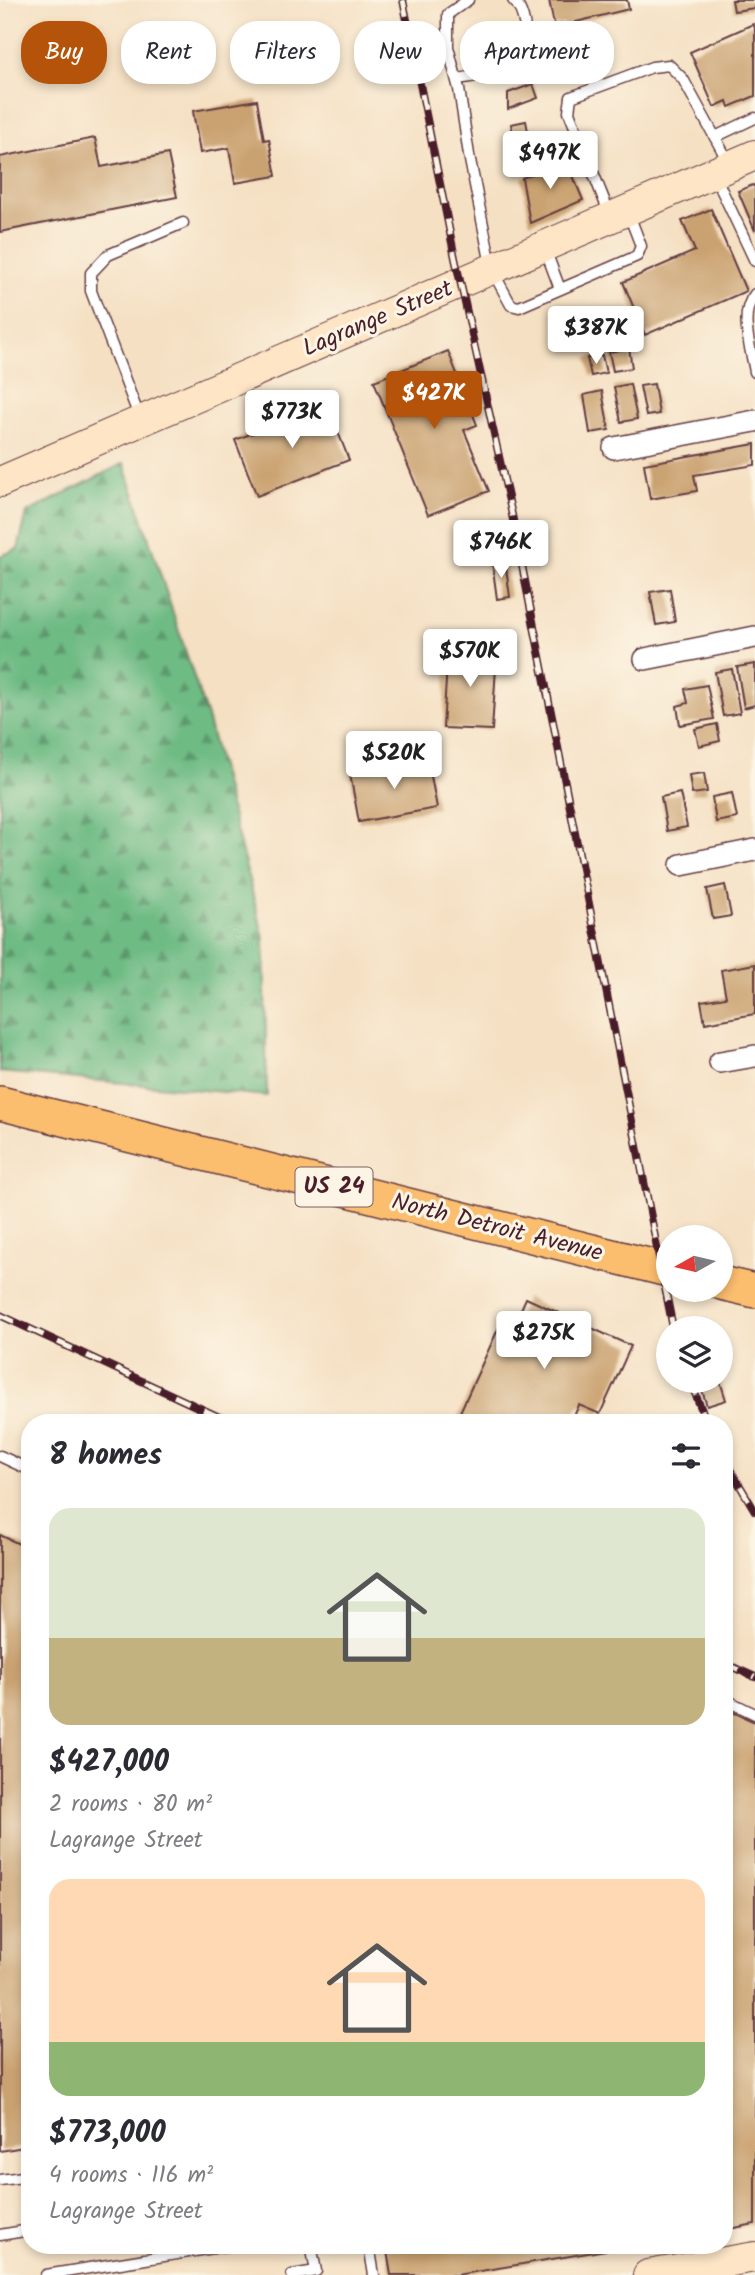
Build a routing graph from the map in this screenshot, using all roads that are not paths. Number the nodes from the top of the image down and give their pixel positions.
1 (468, 0) edge
2 (513, 0) edge
3 (457, 79) junction
4 (755, 118) edge
5 (715, 137) junction
6 (733, 165) edge
7 (619, 214) junction
8 (184, 223) dead end
9 (544, 246) junction
10 (755, 261) edge
11 (492, 270) junction
12 (560, 289) junction
13 (755, 294) edge
14 (755, 372) edge
15 (755, 421) edge
16 (141, 422) junction
17 (614, 448) dead end
18 (0, 482) edge
19 (755, 637) edge
20 (645, 659) dead end
21 (755, 850) edge
22 (681, 865) dead end
23 (755, 1056) edge
24 (720, 1062) dead end
25 (0, 1103) edge
26 (656, 1267) edge
27 (733, 1286) edge
28 (755, 1292) edge
29 (0, 1456) edge
30 (21, 1466) edge
31 (733, 1703) edge
32 (755, 1714) edge
33 (21, 2177) edge
34 (0, 2180) edge
35 (21, 2232) edge
36 (0, 2235) edge
37 (152, 2254) edge
38 (313, 2254) edge
39 (370, 2254) edge
40 (755, 2257) edge
41 (46, 2275) edge
42 (292, 2275) edge
43 (374, 2275) edge
44 (648, 2275) edge

1 - 3 lane
2 - 3 lane
3 - 11 lane
4 - 5 lane
5 - 6 lane
5 - 7 lane
6 - 7 main road, Lagrange Street
6 - 10 lane
7 - 9 main road, Lagrange Street
7 - 12 lane
8 - 16 lane
9 - 11 main road, Lagrange Street
9 - 12 lane
11 - 12 lane
11 - 16 main road, Lagrange Street
13 - 14 lane
15 - 17 street
16 - 18 main road, Lagrange Street
19 - 20 street
21 - 22 street
23 - 24 street
25 - 26 main road, North Detroit Avenue / US 24
27 - 28 main road
29 - 30 lane
31 - 32 lane
33 - 34 lane
35 - 36 lane
37 - 41 lane
38 - 42 lane
39 - 43 lane
40 - 44 main road

